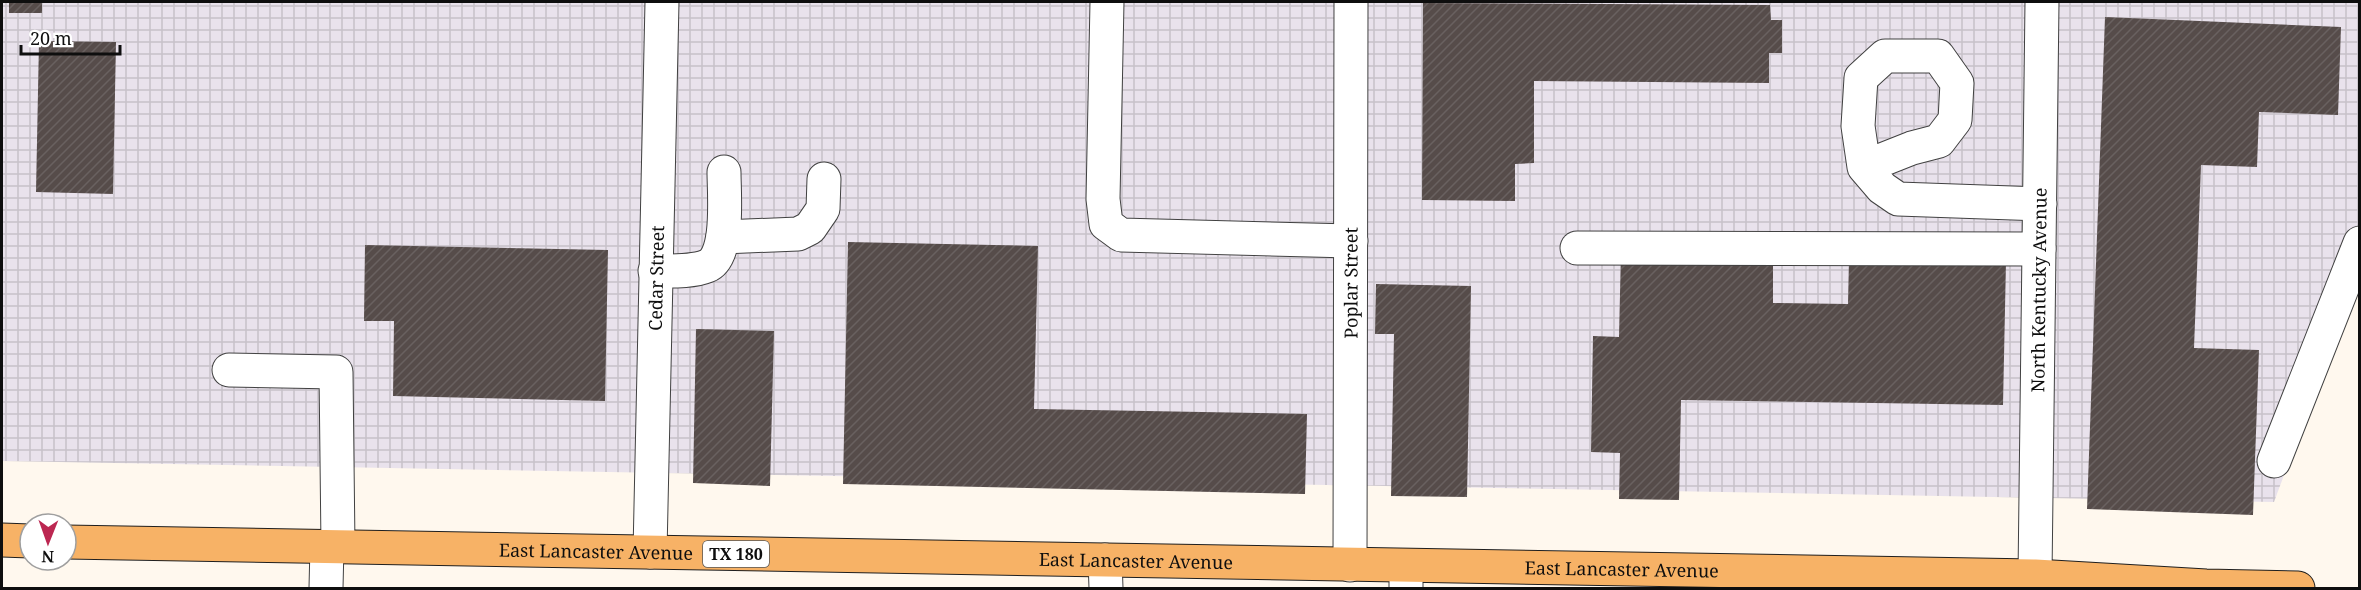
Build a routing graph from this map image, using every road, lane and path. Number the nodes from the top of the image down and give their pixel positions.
1 (662, 2) edge
2 (1107, 2) edge
3 (1351, 2) edge
4 (2042, 2) edge
5 (1864, 167) dead end
6 (724, 172) dead end
7 (824, 179) dead end
8 (2040, 204) junction
9 (723, 237) junction
10 (1350, 241) junction
11 (2360, 243) edge
12 (1577, 248) dead end
13 (2039, 249) junction
14 (655, 272) junction
15 (229, 370) dead end
16 (2274, 461) dead end
17 (2, 540) edge
18 (18, 541) edge
19 (78, 542) edge
20 (332, 546) junction
21 (651, 552) junction
22 (1350, 564) junction
23 (1105, 574) edge
24 (2035, 576) junction
25 (1406, 577) edge
26 (2210, 587) edge
27 (326, 588) edge
28 (2298, 588) edge

1 - 14 street, Cedar Street
2 - 10 street
3 - 10 street, Poplar Street
4 - 8 street, North Kentucky Avenue
5 - 8 street
6 - 9 street
7 - 9 street
8 - 13 street, North Kentucky Avenue
9 - 14 street
10 - 22 street, Poplar Street
11 - 16 street
12 - 13 street
13 - 24 street, North Kentucky Avenue
14 - 21 street, Cedar Street
15 - 20 street
17 - 18 main road
19 - 20 main road, East Lancaster Avenue / TX 180
20 - 21 main road, East Lancaster Avenue / TX 180
20 - 27 street
21 - 23 main road, East Lancaster Avenue / TX 180
22 - 23 main road, East Lancaster Avenue / TX 180
22 - 25 main road, East Lancaster Avenue / TX 180
24 - 25 main road, East Lancaster Avenue / TX 180
24 - 26 main road, East Lancaster Avenue / TX 180
26 - 28 main road, East Lancaster Avenue / TX 180

